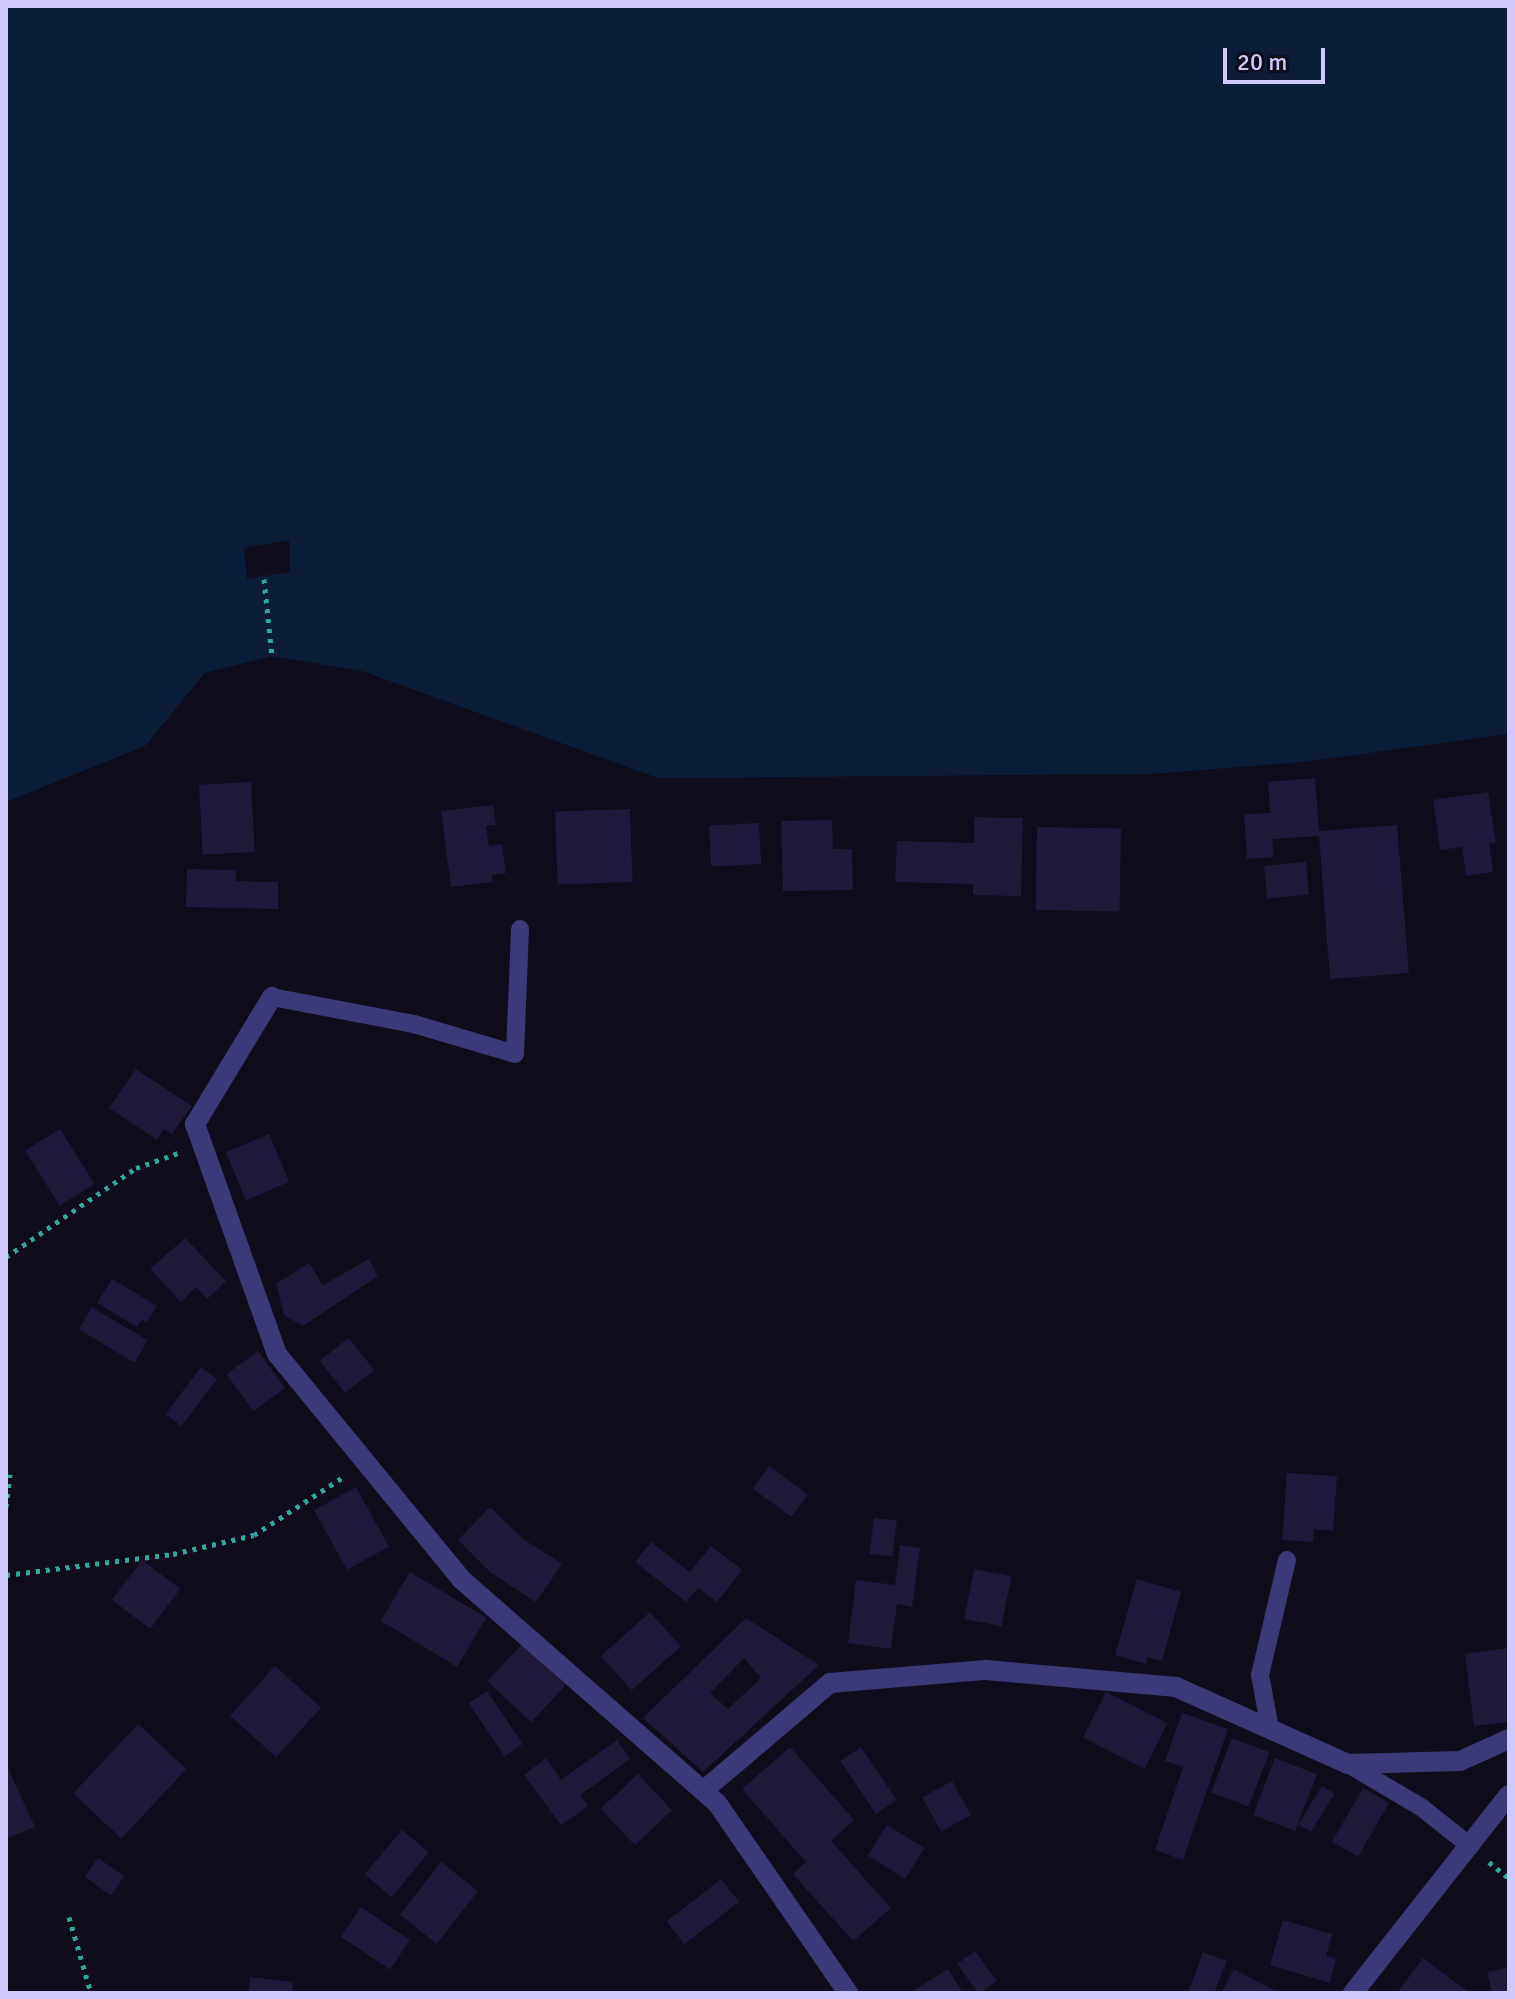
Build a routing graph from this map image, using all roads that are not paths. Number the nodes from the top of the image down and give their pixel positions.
1 (520, 929) dead end
2 (272, 997) joint
3 (1287, 1560) dead end
4 (1270, 1729) junction
5 (1509, 1739) edge
6 (1348, 1764) junction
7 (703, 1791) junction
8 (1509, 1795) edge
9 (1470, 1846) junction
10 (848, 1993) edge
11 (1353, 1993) edge

1 - 2 lane
2 - 7 street
3 - 4 lane
4 - 6 street
4 - 7 street
5 - 6 street
6 - 9 lane
7 - 10 street
8 - 9 street
9 - 11 street

